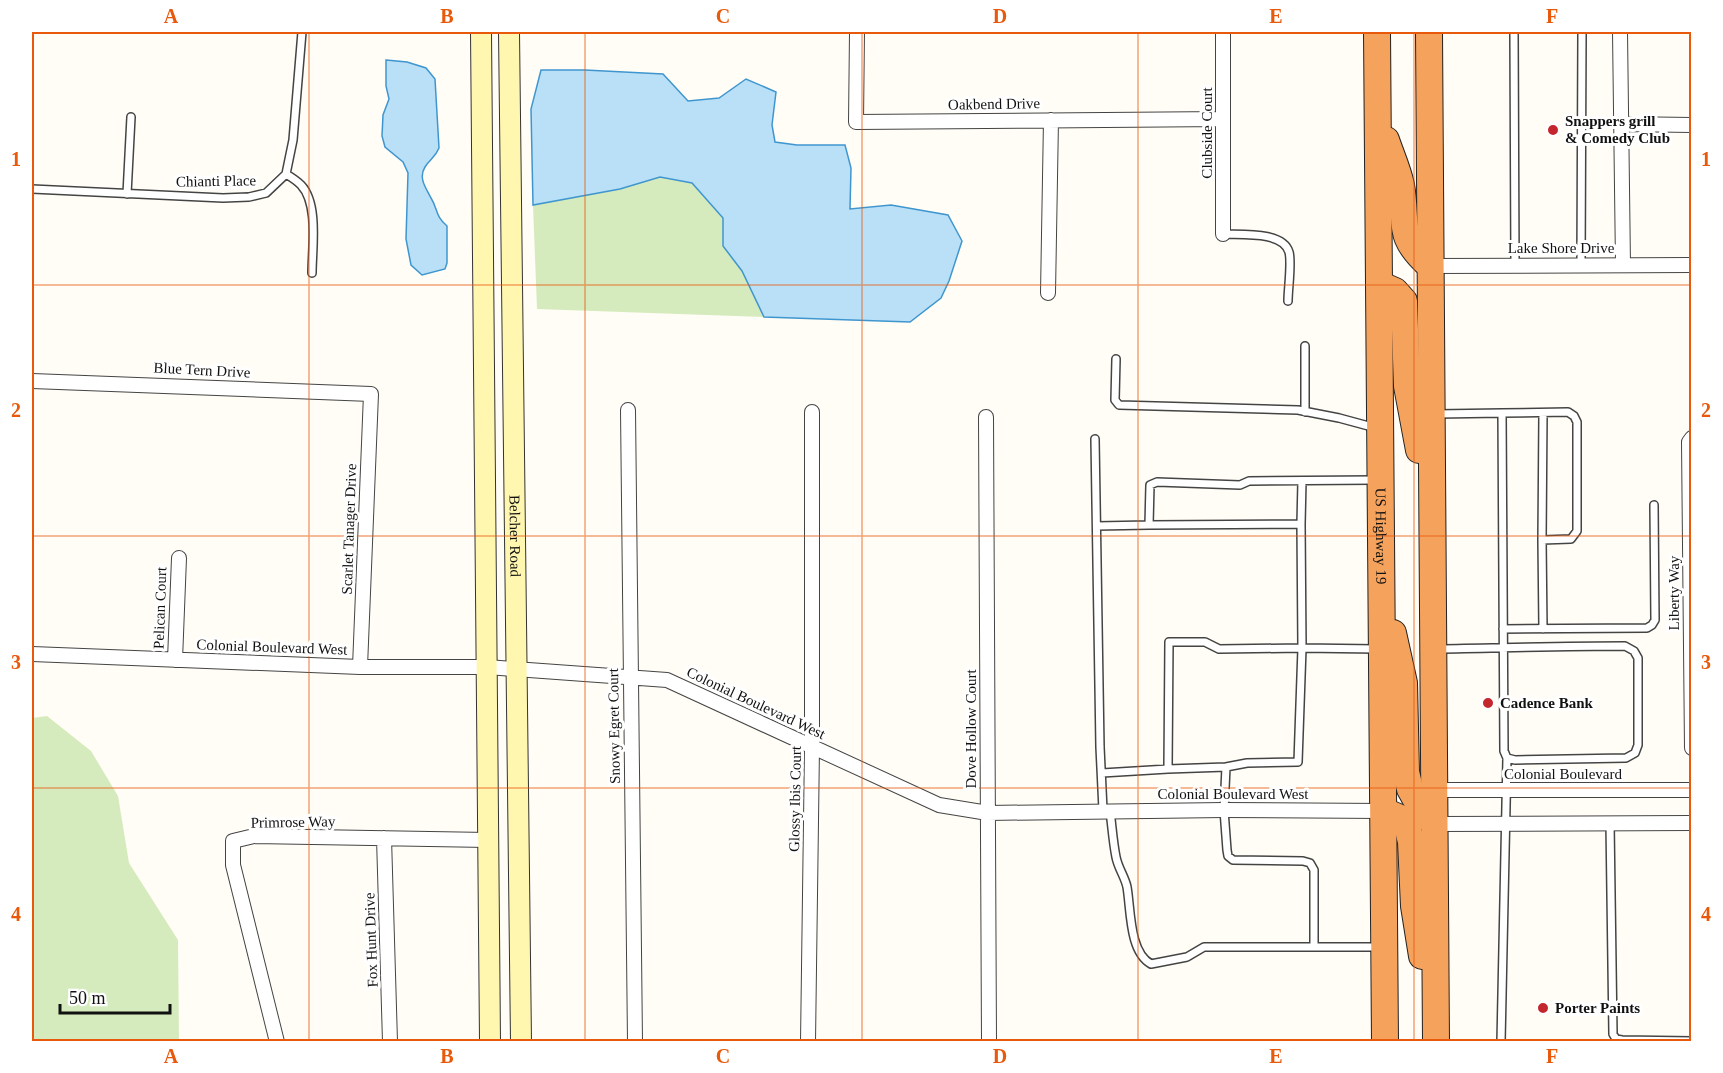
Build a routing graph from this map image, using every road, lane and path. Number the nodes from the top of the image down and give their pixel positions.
1 (302, 32) edge
2 (481, 32) edge
3 (509, 32) edge
4 (857, 32) edge
5 (1223, 32) edge
6 (1377, 32) edge
7 (1429, 32) edge
8 (1514, 32) edge
9 (1582, 32) edge
10 (1620, 32) edge
11 (131, 117) dead end
12 (1378, 117) junction
13 (1223, 119) junction
14 (1051, 120) junction
15 (1620, 124) junction
16 (1692, 125) edge
17 (286, 174) junction
18 (32, 189) edge
19 (127, 194) junction
20 (1223, 234) joint
21 (1515, 265) junction
22 (1581, 265) junction
23 (1623, 265) junction
24 (1692, 265) edge
25 (1430, 266) junction
26 (312, 273) dead end
27 (1379, 284) junction
28 (1048, 293) dead end
29 (1288, 301) dead end
30 (1305, 346) dead end
31 (1116, 359) dead end
32 (32, 381) edge
33 (371, 394) joint
34 (627, 410) dead end
35 (1305, 411) junction
36 (812, 412) dead end
37 (1502, 413) junction
38 (1543, 413) junction
39 (1431, 414) junction
40 (986, 417) dead end
41 (1381, 429) junction
42 (1692, 438) edge
43 (1095, 440) dead end
44 (1381, 480) junction
45 (1302, 481) junction
46 (1654, 505) dead end
47 (1432, 515) junction
48 (1300, 524) junction
49 (1149, 525) junction
50 (1096, 526) junction
51 (1542, 540) junction
52 (179, 558) dead end
53 (1382, 583) junction
54 (1503, 629) junction
55 (1543, 629) junction
56 (1302, 648) junction
57 (1503, 648) junction
58 (1382, 649) junction
59 (1433, 649) junction
60 (32, 654) edge
61 (175, 660) junction
62 (360, 666) junction
63 (487, 667) junction
64 (515, 669) junction
65 (1691, 669) edge
66 (629, 676) junction
67 (813, 747) junction
68 (1692, 748) edge
69 (1508, 758) junction
70 (1226, 767) junction
71 (1168, 770) junction
72 (1102, 773) junction
73 (1434, 790) junction
74 (1507, 790) junction
75 (1692, 790) edge
76 (1106, 810) junction
77 (1224, 810) junction
78 (1384, 811) junction
79 (988, 813) junction
80 (1610, 823) junction
81 (1692, 823) edge
82 (1434, 824) junction
83 (1506, 824) junction
84 (384, 838) junction
85 (488, 840) junction
86 (1314, 946) junction
87 (1384, 946) junction
88 (1436, 1039) edge
89 (277, 1041) edge
90 (390, 1041) edge
91 (490, 1041) edge
92 (521, 1041) edge
93 (635, 1041) edge
94 (808, 1041) edge
95 (988, 1041) edge
96 (1385, 1041) edge
97 (1501, 1041) edge
98 (1692, 1041) edge

1 - 17 lane
2 - 63 main road, Belcher Road
3 - 64 main road, Belcher Road
4 - 14 street, Oakbend Drive
5 - 13 street, Clubside Court
6 - 12 highway, US Highway 19
7 - 25 highway
8 - 21 lane
9 - 22 lane
10 - 15 street
11 - 19 lane
12 - 25 highway
12 - 27 highway, US Highway 19
13 - 14 street, Oakbend Drive
13 - 20 street, Clubside Court
14 - 28 street
15 - 16 street
15 - 23 street
17 - 19 lane, Chianti Place
17 - 26 lane
18 - 19 lane, Chianti Place
20 - 29 lane
21 - 22 street, Lake Shore Drive
21 - 25 street, Lake Shore Drive
22 - 23 street, Lake Shore Drive
23 - 24 street, Lake Shore Drive
25 - 39 highway
27 - 41 highway, US Highway 19
27 - 47 highway
30 - 35 lane
31 - 35 lane
32 - 33 street, Blue Tern Drive
33 - 62 street, Scarlet Tanager Drive
34 - 66 street, Snowy Egret Court
35 - 41 lane
36 - 67 street, Glossy Ibis Court
37 - 38 lane
37 - 39 lane
37 - 54 lane
38 - 51 lane
38 - 51 lane
39 - 47 highway
40 - 79 street, Dove Hollow Court
41 - 44 highway, US Highway 19
42 - 65 street, Liberty Way
43 - 50 lane
44 - 45 lane
44 - 53 highway, US Highway 19
45 - 48 lane
45 - 49 lane
46 - 55 lane
47 - 59 highway
48 - 49 lane
48 - 56 lane
49 - 50 lane
50 - 72 lane
51 - 55 lane
52 - 61 street, Pelican Court
53 - 58 highway, US Highway 19
53 - 82 highway
54 - 55 lane
54 - 57 lane
56 - 58 lane
56 - 70 lane
56 - 71 lane
57 - 59 lane
57 - 69 lane
57 - 69 lane
58 - 78 highway, US Highway 19
59 - 73 highway
60 - 61 street, Colonial Boulevard West
61 - 62 street, Colonial Boulevard West
62 - 63 street, Colonial Boulevard West
63 - 64 street, Colonial Boulevard West
63 - 85 main road, Belcher Road
64 - 66 street, Colonial Boulevard West
64 - 92 main road, Belcher Road
65 - 68 street, Liberty Way
66 - 67 street, Colonial Boulevard West
66 - 93 street, Snowy Egret Court
67 - 79 street, Colonial Boulevard West
67 - 94 street, Glossy Ibis Court
69 - 74 lane
70 - 71 lane
70 - 77 lane
71 - 72 lane
72 - 76 lane
73 - 74 street, Colonial Boulevard
73 - 82 highway
74 - 75 street, Colonial Boulevard
74 - 83 lane
76 - 77 street, Colonial Boulevard West
76 - 79 street, Colonial Boulevard West
76 - 86 lane
77 - 78 street, Colonial Boulevard West
77 - 86 lane
78 - 87 highway, US Highway 19
78 - 88 highway
79 - 95 street, Dove Hollow Court
80 - 81 street
80 - 83 street
80 - 98 lane
82 - 83 street
82 - 88 highway
83 - 97 lane
84 - 85 street, Primrose Way
84 - 89 street, Primrose Way
84 - 90 street, Fox Hunt Drive
85 - 91 main road, Belcher Road
86 - 87 lane
87 - 96 highway, US Highway 19

